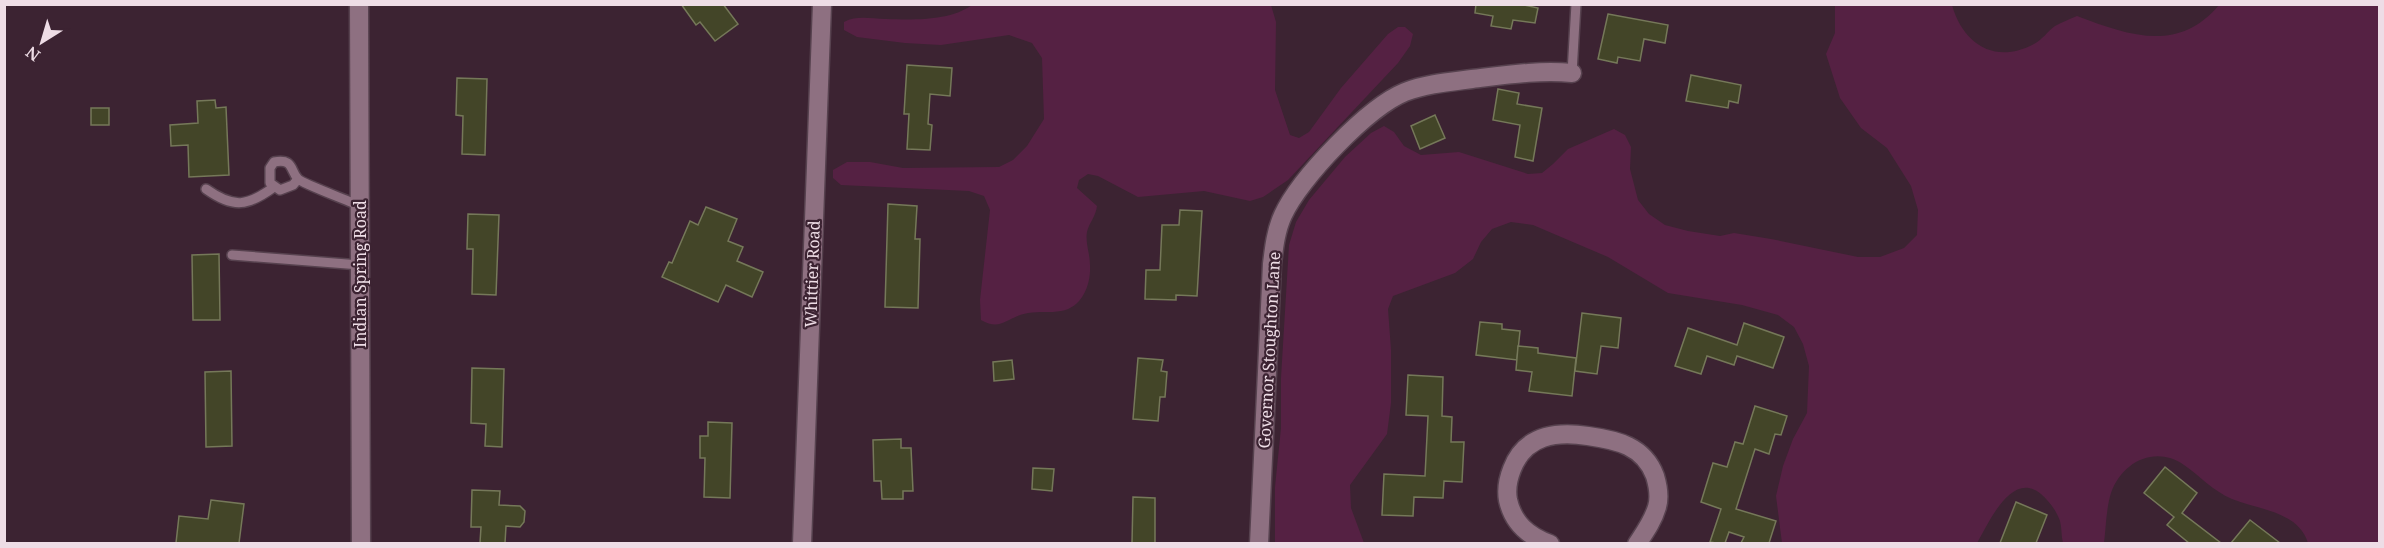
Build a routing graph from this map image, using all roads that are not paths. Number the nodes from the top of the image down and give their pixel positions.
1 (359, 4) edge
2 (822, 4) edge
3 (1576, 4) edge
4 (1572, 73) joint
5 (297, 179) junction
6 (274, 187) junction
7 (206, 189) dead end
8 (360, 206) junction
9 (232, 255) dead end
10 (360, 265) junction
11 (361, 543) edge
12 (802, 543) edge
13 (1259, 543) edge
14 (1550, 543) edge
15 (1637, 543) edge

1 - 8 street, Indian Spring Road
2 - 12 street, Whittier Road
3 - 4 lane
4 - 13 street, Governor Stoughton Lane
5 - 6 lane
5 - 6 lane
5 - 8 lane
6 - 7 lane
8 - 10 street, Indian Spring Road
9 - 10 lane
10 - 11 street, Indian Spring Road
14 - 15 street

